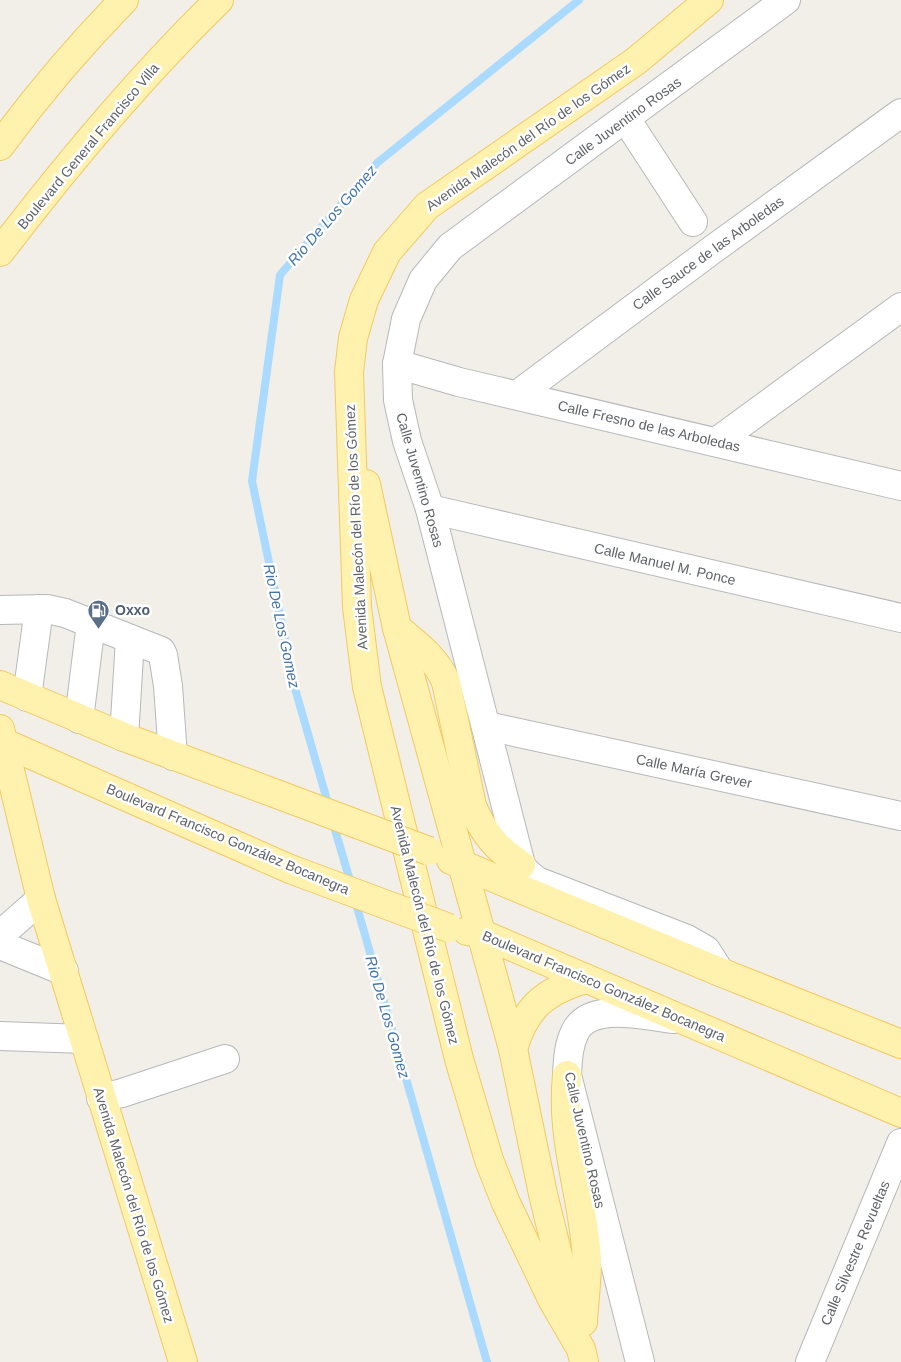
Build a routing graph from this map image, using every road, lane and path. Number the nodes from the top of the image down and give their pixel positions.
1 (124, 0) edge
2 (219, 0) edge
3 (709, 0) edge
4 (786, 0) edge
5 (901, 113) edge
6 (626, 119) junction
7 (0, 146) edge
8 (694, 222) dead end
9 (0, 252) edge
10 (901, 307) edge
11 (397, 364) junction
12 (517, 395) junction
13 (351, 416) junction
14 (716, 442) junction
15 (901, 486) edge
16 (430, 509) junction
17 (38, 609) junction
18 (0, 610) edge
19 (901, 618) edge
20 (91, 623) junction
21 (397, 628) junction
22 (130, 639) junction
23 (0, 685) edge
24 (27, 697) junction
25 (79, 719) junction
26 (486, 726) junction
27 (124, 737) junction
28 (1, 738) edge
29 (173, 756) junction
30 (901, 816) edge
31 (462, 865) junction
32 (521, 865) junction
33 (41, 899) junction
34 (480, 933) junction
35 (0, 935) edge
36 (0, 945) edge
37 (64, 972) junction
38 (720, 972) junction
39 (586, 979) junction
40 (685, 1020) junction
41 (0, 1036) edge
42 (84, 1039) junction
43 (901, 1044) edge
44 (512, 1049) junction
45 (225, 1058) dead end
46 (568, 1075) junction
47 (101, 1098) junction
48 (901, 1113) edge
49 (901, 1143) edge
50 (583, 1355) edge
51 (182, 1362) edge
52 (640, 1362) edge
53 (810, 1362) edge

1 - 7 main road
2 - 9 main road, Boulevard General Francisco Villa
3 - 13 main road, Avenida Malecón del Río de los Gómez
4 - 6 street, Calle Juventino Rosas
5 - 12 street, Calle Sauce de las Arboledas
6 - 8 street
6 - 11 street, Calle Juventino Rosas
10 - 14 street
11 - 12 street, Calle Fresno de las Arboledas
11 - 16 street, Calle Juventino Rosas
12 - 14 street, Calle Fresno de las Arboledas
13 - 21 main road
13 - 50 main road, Avenida Malecón del Río de los Gómez
14 - 15 street, Calle Fresno de las Arboledas
16 - 19 street, Calle Manuel M. Ponce
16 - 26 street, Calle Juventino Rosas
17 - 18 street
17 - 20 street
17 - 24 street
20 - 22 street
20 - 25 street
21 - 31 main road
21 - 32 main road
22 - 27 street
22 - 29 street
23 - 24 main road
24 - 25 main road
25 - 27 main road
26 - 30 street, Calle María Grever
26 - 32 street, Calle Juventino Rosas
27 - 29 main road
28 - 33 main road, Avenida Malecón del Río de los Gómez
28 - 34 main road, Boulevard Francisco González Bocanegra, bridge
29 - 31 main road, bridge
31 - 34 main road
31 - 38 main road
32 - 38 street
33 - 35 street
33 - 37 main road, Avenida Malecón del Río de los Gómez
34 - 39 main road, Boulevard Francisco González Bocanegra
34 - 44 main road
36 - 37 street
37 - 42 main road, Avenida Malecón del Río de los Gómez
38 - 43 main road
39 - 40 main road, Boulevard Francisco González Bocanegra
39 - 44 main road
40 - 46 street, Calle Juventino Rosas
40 - 48 main road, Boulevard Francisco González Bocanegra
41 - 42 street
42 - 47 main road, Avenida Malecón del Río de los Gómez
44 - 50 main road
45 - 47 street
46 - 50 main road
46 - 52 street, Calle Juventino Rosas
47 - 51 main road, Avenida Malecón del Río de los Gómez
49 - 53 street, Calle Silvestre Revueltas

